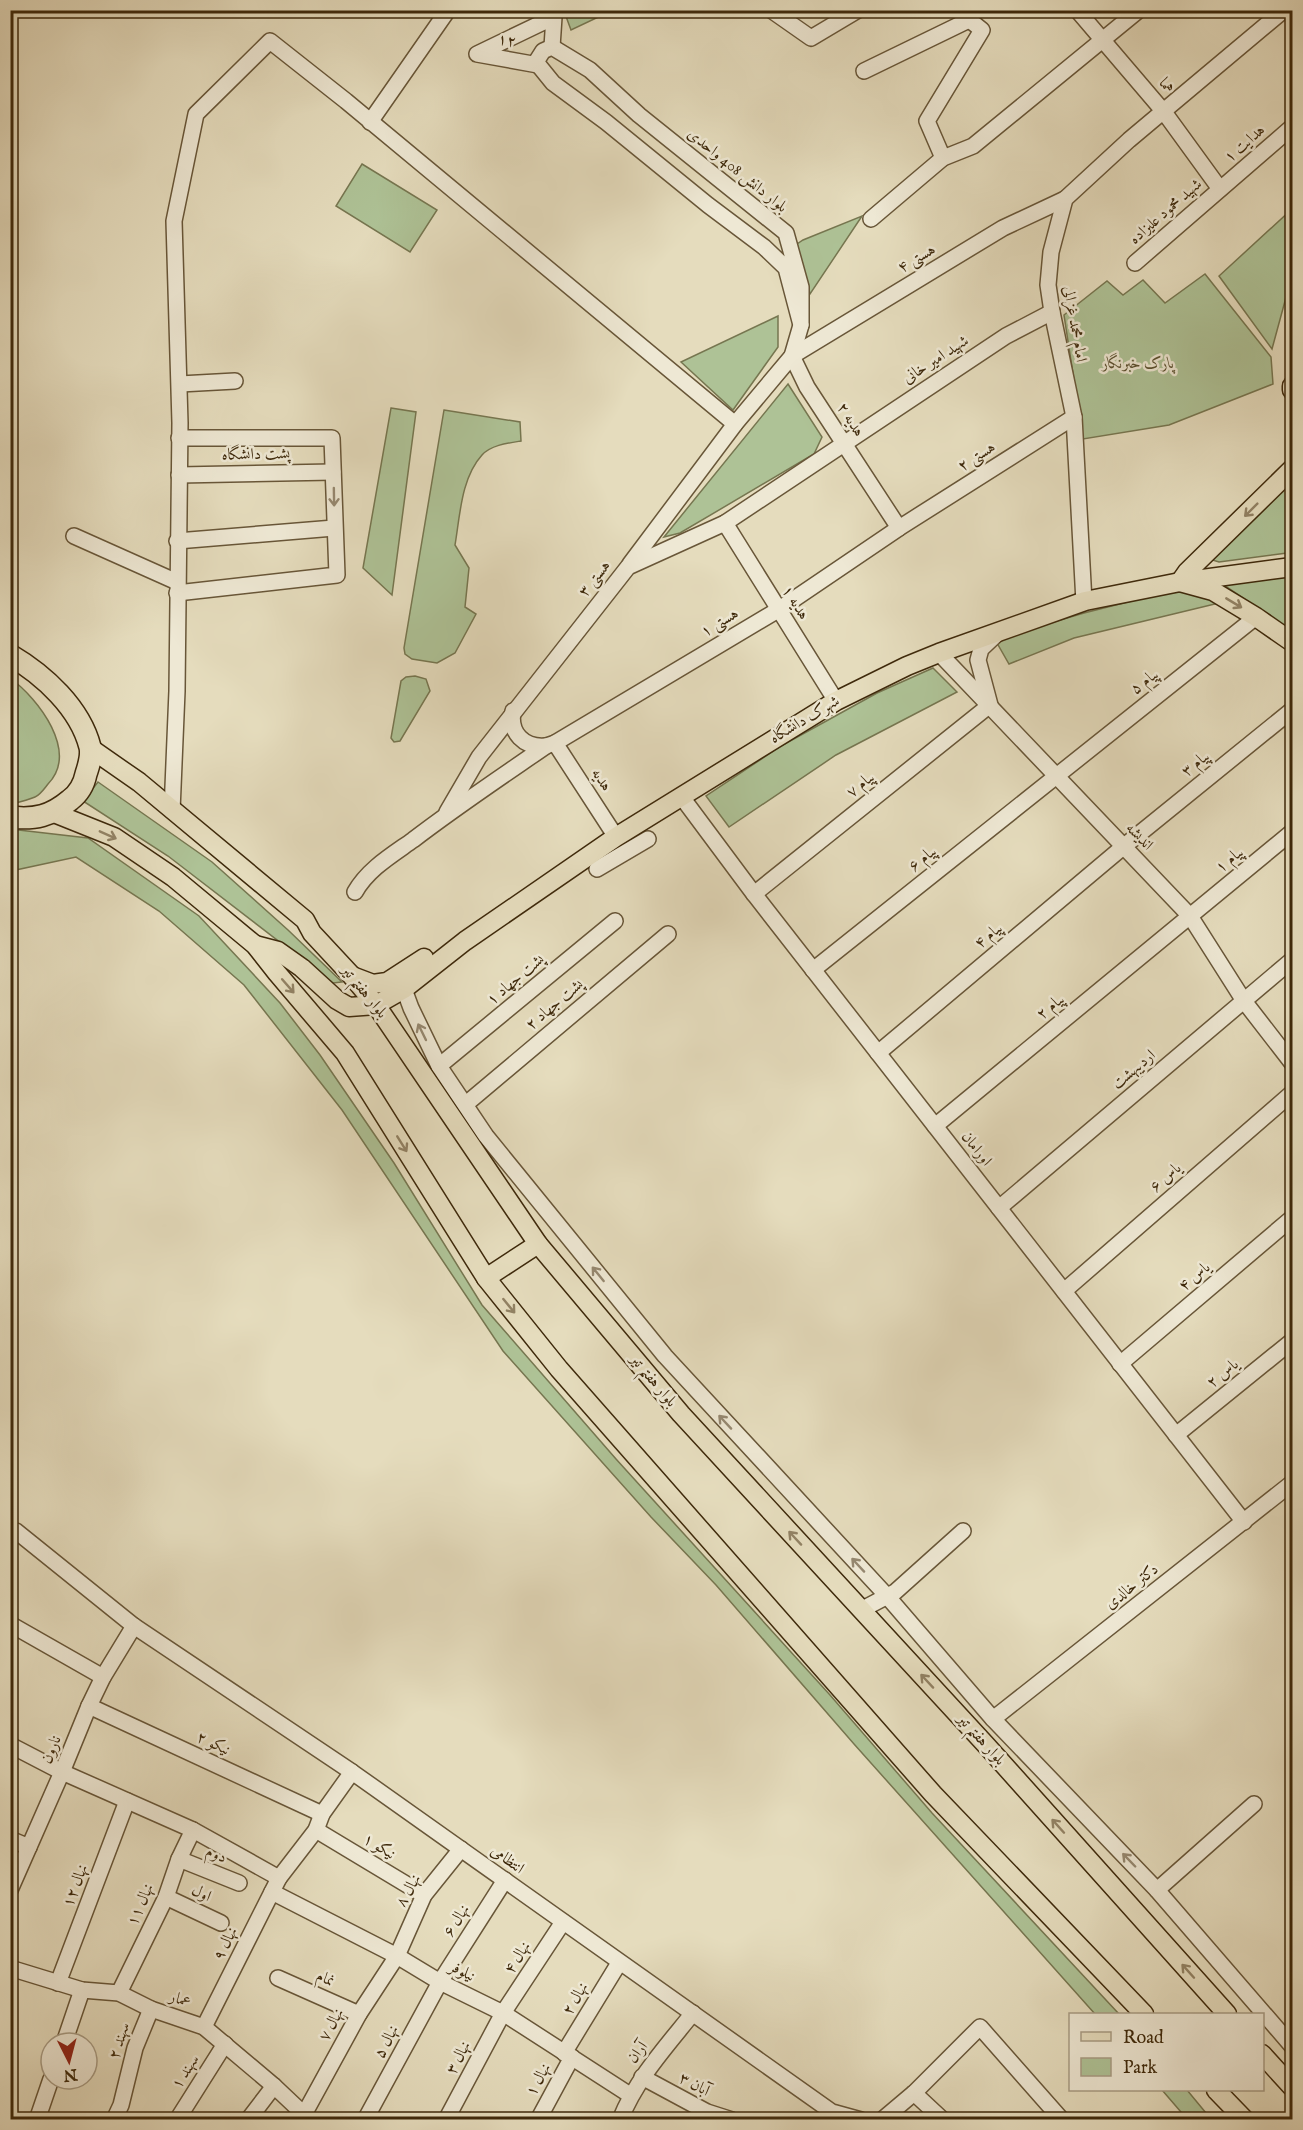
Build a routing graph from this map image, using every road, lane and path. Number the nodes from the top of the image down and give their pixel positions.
1 (448, 10) edge
2 (771, 10) edge
3 (858, 10) edge
4 (1077, 10) edge
5 (1139, 10) edge
6 (1284, 10) edge
7 (963, 15) edge
8 (1104, 40) junction
9 (552, 47) junction
10 (538, 65) junction
11 (864, 71) dead end
12 (1164, 112) junction
13 (370, 122) junction
14 (1293, 127) edge
15 (943, 159) junction
16 (1220, 189) junction
17 (1065, 199) junction
18 (871, 219) dead end
19 (1136, 263) dead end
20 (1052, 312) junction
21 (801, 325) junction
22 (792, 356) junction
23 (235, 381) dead end
24 (180, 384) junction
25 (1074, 417) junction
26 (735, 424) junction
27 (179, 438) junction
28 (843, 443) junction
29 (1293, 469) edge
30 (333, 472) junction
31 (179, 475) junction
32 (725, 523) junction
33 (334, 528) junction
34 (899, 528) junction
35 (74, 536) dead end
36 (177, 541) junction
37 (1293, 556) edge
38 (628, 567) junction
39 (1293, 567) edge
40 (1184, 577) junction
41 (177, 587) junction
42 (1083, 596) junction
43 (778, 610) junction
44 (1256, 617) junction
45 (998, 633) junction
46 (1293, 642) edge
47 (939, 653) junction
48 (10, 655) edge
49 (832, 697) junction
50 (990, 705) junction
51 (1293, 710) edge
52 (513, 711) junction
53 (550, 744) junction
54 (90, 748) junction
55 (1055, 776) junction
56 (681, 796) junction
57 (172, 811) junction
58 (54, 813) junction
59 (446, 815) junction
60 (10, 817) edge
61 (1293, 832) edge
62 (614, 834) junction
63 (648, 839) dead end
64 (1123, 847) junction
65 (597, 869) dead end
66 (355, 892) dead end
67 (754, 894) junction
68 (1190, 916) junction
69 (615, 921) dead end
70 (668, 934) dead end
71 (255, 945) junction
72 (1293, 960) edge
73 (813, 970) junction
74 (352, 976) junction
75 (409, 984) junction
76 (1244, 1001) junction
77 (376, 1005) junction
78 (878, 1053) junction
79 (1293, 1062) edge
80 (439, 1066) junction
81 (1293, 1093) edge
82 (466, 1104) junction
83 (934, 1125) junction
84 (999, 1208) junction
85 (1293, 1218) edge
86 (538, 1244) junction
87 (486, 1278) junction
88 (1064, 1292) junction
89 (1293, 1341) edge
90 (1120, 1364) junction
91 (1176, 1435) junction
92 (1293, 1483) edge
93 (1244, 1522) junction
94 (963, 1531) dead end
95 (13, 1536) edge
96 (887, 1596) junction
97 (861, 1610) junction
98 (10, 1624) edge
99 (134, 1626) junction
100 (103, 1677) junction
101 (89, 1706) junction
102 (993, 1719) junction
103 (10, 1745) edge
104 (62, 1772) junction
105 (352, 1772) junction
106 (127, 1801) junction
107 (1254, 1804) dead end
108 (322, 1814) junction
109 (193, 1830) junction
110 (316, 1830) junction
111 (10, 1839) edge
112 (29, 1847) junction
113 (461, 1849) junction
114 (179, 1859) junction
115 (279, 1878) junction
116 (505, 1880) junction
117 (239, 1883) dead end
118 (10, 1890) edge
119 (1157, 1890) junction
120 (272, 1892) junction
121 (424, 1895) junction
122 (166, 1897) junction
123 (563, 1922) junction
124 (221, 1923) dead end
125 (397, 1956) junction
126 (619, 1963) junction
127 (11, 1971) edge
128 (278, 1978) dead end
129 (440, 1982) junction
130 (58, 1983) junction
131 (82, 1990) junction
132 (119, 1993) junction
133 (151, 2009) junction
134 (503, 2013) junction
135 (693, 2013) junction
136 (1143, 2013) edge
137 (1226, 2013) edge
138 (358, 2014) junction
139 (204, 2027) junction
140 (68, 2031) edge
141 (225, 2044) junction
142 (1293, 2046) edge
143 (568, 2055) junction
144 (1264, 2055) edge
145 (642, 2077) junction
146 (274, 2086) junction
147 (1293, 2087) edge
148 (47, 2091) edge
149 (1217, 2091) edge
150 (914, 2093) junction
151 (630, 2095) junction
152 (705, 2116) edge
153 (305, 2118) edge
154 (37, 2120) edge
155 (114, 2120) edge
156 (177, 2120) edge
157 (248, 2120) edge
158 (365, 2120) edge
159 (446, 2120) edge
160 (538, 2120) edge
161 (620, 2120) edge
162 (732, 2120) edge
163 (861, 2120) edge
164 (882, 2120) edge
165 (943, 2120) edge
166 (1062, 2120) edge
167 (1245, 2120) edge

1 - 13 street
2 - 3 street
4 - 8 street, هما
5 - 8 street
6 - 12 street
7 - 11 street
7 - 15 street
8 - 12 street, هما
8 - 15 street
9 - 10 street
9 - 10 street, ۱۲
9 - 21 street, بلوار دانش 408 واحدی
10 - 21 street
12 - 16 street, هما
12 - 17 street
13 - 24 street
13 - 26 street
14 - 16 street, هدایت ۱
15 - 18 street
16 - 19 street, شهید محمود علیزاده
17 - 20 street, امام محمد غزالی
17 - 22 street, هستی ۴
20 - 25 street, امام محمد غزالی
20 - 28 street, شهید امیر خانی
21 - 22 street
22 - 26 street
22 - 28 street, هدیه ۲
23 - 24 street
24 - 27 street
25 - 34 street, هستی ۲
25 - 42 street, امام محمد غزالی
26 - 38 street
27 - 30 street, پشت دانشگاه
27 - 31 street
28 - 32 street, هستی ۳
28 - 34 street, هدیه ۲
29 -> 40 main road
30 - 31 street, پشت دانشگاه
30 -> 33 street
31 - 36 street
32 - 38 street, هستی ۳
32 - 43 street, هدیه ۱
33 - 36 street
33 - 41 street
34 - 43 street, هستی ۱
35 - 41 street
36 - 41 street
37 - 40 main road
38 - 52 street, هستی ۳
39 - 40 main road, شهرک دانشگاه
40 - 42 main road, شهرک دانشگاه
40 -> 44 main road
41 - 57 street
42 - 45 main road, شهرک دانشگاه
42 - 49 main road
43 - 49 street, هدیه ۱
43 - 53 street, هستی ۱
44 - 46 main road
44 - 55 street, پیام ۵
45 - 47 main road, شهرک دانشگاه
45 - 50 street
47 - 49 main road, شهرک دانشگاه
47 - 50 street, اندیشه
48 - 54 highway
49 - 56 main road, شهرک دانشگاه
49 - 62 main road
50 - 55 street, اندیشه
50 - 67 street, پیام ۷
51 - 64 street, پیام ۳
52 - 53 street
52 - 59 street, هستی ۳
53 - 59 street, هستی ۱
53 - 62 street, هدیه
54 - 57 main road, بلوار هفتم تیر
54 - 58 highway
55 - 64 street, اندیشه
55 - 73 street, پیام ۶
56 - 62 main road, شهرک دانشگاه
56 - 67 street, اورامان
57 - 74 main road, بلوار هفتم تیر
58 - 60 highway
58 -> 71 main road
59 - 66 street, هستی ۱
61 - 68 street, پیام ۱
62 - 74 main road
62 - 75 main road, شهرک دانشگاه
63 - 65 street
64 - 68 street, اندیشه
64 - 78 street, پیام ۴
67 - 73 street, اورامان
68 - 76 street, اندیشه
68 - 83 street, پیام ۲
69 - 80 street, پشت جهاد ۱
70 - 82 street, پشت جهاد ۲
71 - 77 main road
71 -> 87 main road
72 - 76 street, اردیبهشت
73 - 78 street, اورامان
74 - 77 main road, بلوار هفتم تیر
75 - 77 main road, شهرک دانشگاه
80 -> 75 street
76 - 79 street, اندیشه
76 - 84 street, اردیبهشت
77 - 86 main road, بلوار هفتم تیر
78 - 83 street, اورامان
80 - 82 street
81 - 88 street, یاس ۶
96 -> 82 street
83 - 84 street, اورامان
84 - 88 street, اورامان
85 - 90 street, یاس ۴
86 - 87 main road
97 -> 86 main road, بلوار هفتم تیر
87 -> 136 main road
88 - 90 street, اورامان
89 - 91 street, یاس ۲
90 - 91 street, اورامان
91 - 93 street, اورامان
92 - 93 street, دکتر خالدی
93 - 102 street, دکتر خالدی
94 - 96 street
95 - 99 street, انتظامی
96 - 97 street
96 - 102 street
137 -> 97 main road, بلوار هفتم تیر
98 - 100 street
99 - 100 street, نارون
99 - 105 street, انتظامی
100 - 101 street, نارون
101 - 104 street, نارون
101 - 108 street, نیکو ۲
119 -> 102 street
103 - 104 street
104 - 106 street
104 - 112 street, نارون
105 - 108 street, نهال ۹
105 - 113 street, انتظامی
106 - 109 street
106 - 130 street, نهال ۱۲
107 - 119 street
108 - 110 street, نهال ۹
109 - 114 street, نهال ۱۱
109 - 115 street
110 - 115 street, نهال ۹
110 - 121 street, نیکو ۱
111 - 112 street
112 - 118 street, نارون
113 - 116 street, انتظامی
113 - 121 street, نهال ۸
114 - 117 street, دوم
114 - 122 street, نهال ۱۱
115 - 120 street, نهال ۹
116 - 123 street, انتظامی
116 - 129 street, نهال ۶
119 - 142 street
120 - 125 street, نیلوفر
120 - 139 street, نهال ۹
121 - 125 street, نهال ۸
122 - 124 street, اول
122 - 132 street, نهال ۱۱
123 - 126 street, انتظامی
123 - 134 street, نهال ۴
125 - 129 street, نیلوفر
125 - 138 street, نهال ۷
126 - 135 street, انتظامی
126 - 143 street, نهال ۲
127 - 130 street, عمار
128 - 138 street, نمام
129 - 134 street, نیلوفر
129 - 158 street, نهال ۵
130 - 131 street, عمار
131 - 132 street, عمار
131 - 140 street
132 - 133 street, عمار
133 - 139 street, عمار
133 - 155 street, سهند ۲
134 - 143 street, نیلوفر
134 - 159 street, نهال ۳
135 - 145 street, آران
135 - 163 street, انتظامی
138 - 153 street, نهال ۷
139 - 141 street, عمار
141 - 146 street, عمار
141 - 156 street, سهند ۱
143 - 151 street, نیلوفر
143 - 160 street, نهال ۱
144 - 147 main road
145 - 151 street, آران
145 - 152 street, آبان ۳
146 - 153 street, عمار
146 - 157 street
148 - 154 street
149 - 167 main road
150 - 164 street
150 - 165 street
150 - 166 street
151 - 161 street, آران
152 - 162 street, آبان ۳

